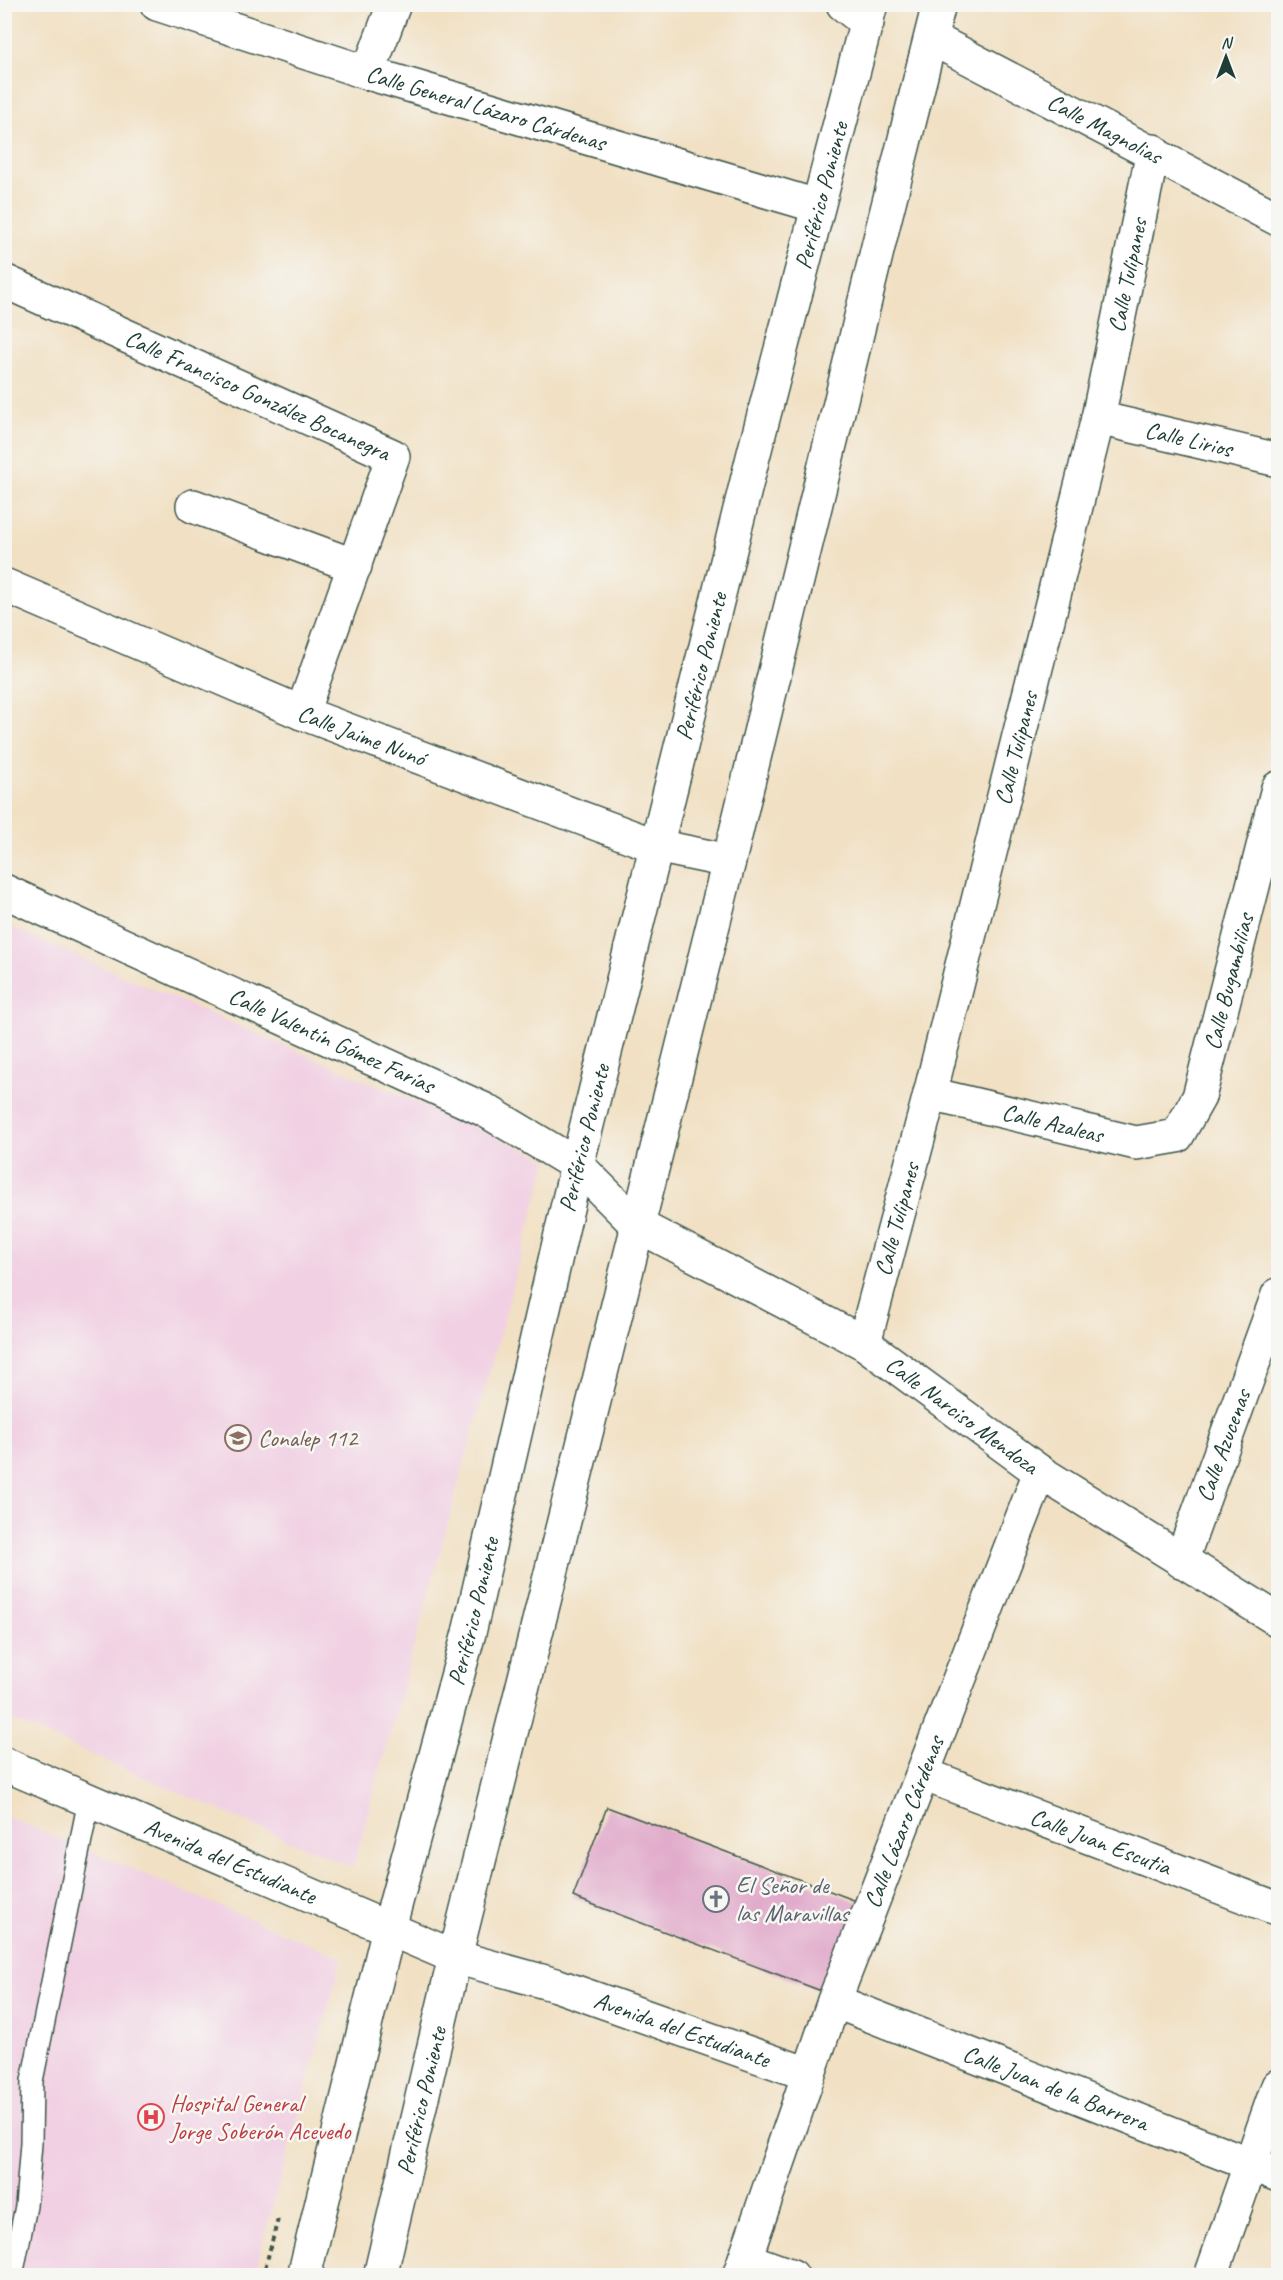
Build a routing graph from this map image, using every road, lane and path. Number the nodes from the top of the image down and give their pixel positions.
1 (157, 4) edge
2 (394, 4) edge
3 (939, 4) edge
4 (860, 11) edge
5 (932, 38) junction
6 (368, 73) junction
7 (1153, 151) junction
8 (817, 206) junction
9 (1278, 219) edge
10 (4, 281) edge
11 (1098, 418) junction
12 (1278, 460) edge
13 (193, 506) dead end
14 (355, 566) junction
15 (4, 585) edge
16 (302, 713) junction
17 (1278, 788) edge
18 (656, 846) junction
19 (729, 861) junction
20 (4, 891) edge
21 (930, 1094) junction
22 (1177, 1136) joint
23 (577, 1165) junction
24 (637, 1225) junction
25 (1278, 1295) edge
26 (864, 1343) junction
27 (1040, 1472) junction
28 (1180, 1561) junction
29 (1278, 1620) edge
30 (4, 1764) edge
31 (923, 1774) junction
32 (89, 1800) junction
33 (1278, 1909) edge
34 (389, 1929) junction
35 (455, 1957) junction
36 (834, 2001) junction
37 (807, 2074) junction
38 (1278, 2085) edge
39 (1264, 2170) edge
40 (742, 2267) edge
41 (12, 2276) edge
42 (304, 2276) edge
43 (380, 2276) edge
44 (792, 2276) edge
45 (1212, 2276) edge

1 - 6 street, Calle General Lázaro Cárdenas
2 - 6 street
3 - 5 street, Periférico Poniente
4 - 8 street, Periférico Poniente
5 - 7 street, Calle Magnolias
5 - 19 street, Periférico Poniente
6 - 8 street, Calle General Lázaro Cárdenas
7 - 9 street, Calle Magnolias
7 - 11 street, Calle Tulipanes
8 - 18 street, Periférico Poniente
10 - 14 street, Calle Francisco González Bocanegra
11 - 12 street, Calle Lirios
11 - 21 street, Calle Tulipanes
13 - 14 street
14 - 16 street, Calle Francisco González Bocanegra
15 - 16 street, Calle Jaime Nunó
16 - 18 street, Calle Jaime Nunó
17 - 22 street, Calle Bugambilias
18 - 19 street, Calle Jaime Nunó
18 - 23 street, Periférico Poniente
19 - 24 street, Periférico Poniente
20 - 23 street, Calle Valentín Gómez Farías
21 - 22 street, Calle Azaleas
21 - 26 street, Calle Tulipanes
23 - 24 street, Calle Valentín Gómez Farías
23 - 34 street, Periférico Poniente
24 - 26 street, Calle Narciso Mendoza
24 - 35 street, Periférico Poniente
25 - 28 street, Calle Azucenas
26 - 27 street, Calle Narciso Mendoza
27 - 28 street, Calle Narciso Mendoza
27 - 31 street, Calle Lázaro Cárdenas
28 - 29 street, Calle Narciso Mendoza
30 - 32 street, Avenida del Estudiante
31 - 33 street, Calle Juan Escutia
31 - 36 street, Calle Lázaro Cárdenas
32 - 34 street, Avenida del Estudiante
32 - 41 lane
34 - 35 street, Avenida del Estudiante
34 - 42 street, Periférico Poniente
35 - 37 street, Avenida del Estudiante
35 - 43 street, Periférico Poniente
36 - 37 street, Calle Lázaro Cárdenas
36 - 39 street, Calle Juan de la Barrera
37 - 40 street, Calle Lázaro Cárdenas
38 - 39 street
39 - 45 street
40 - 44 street

